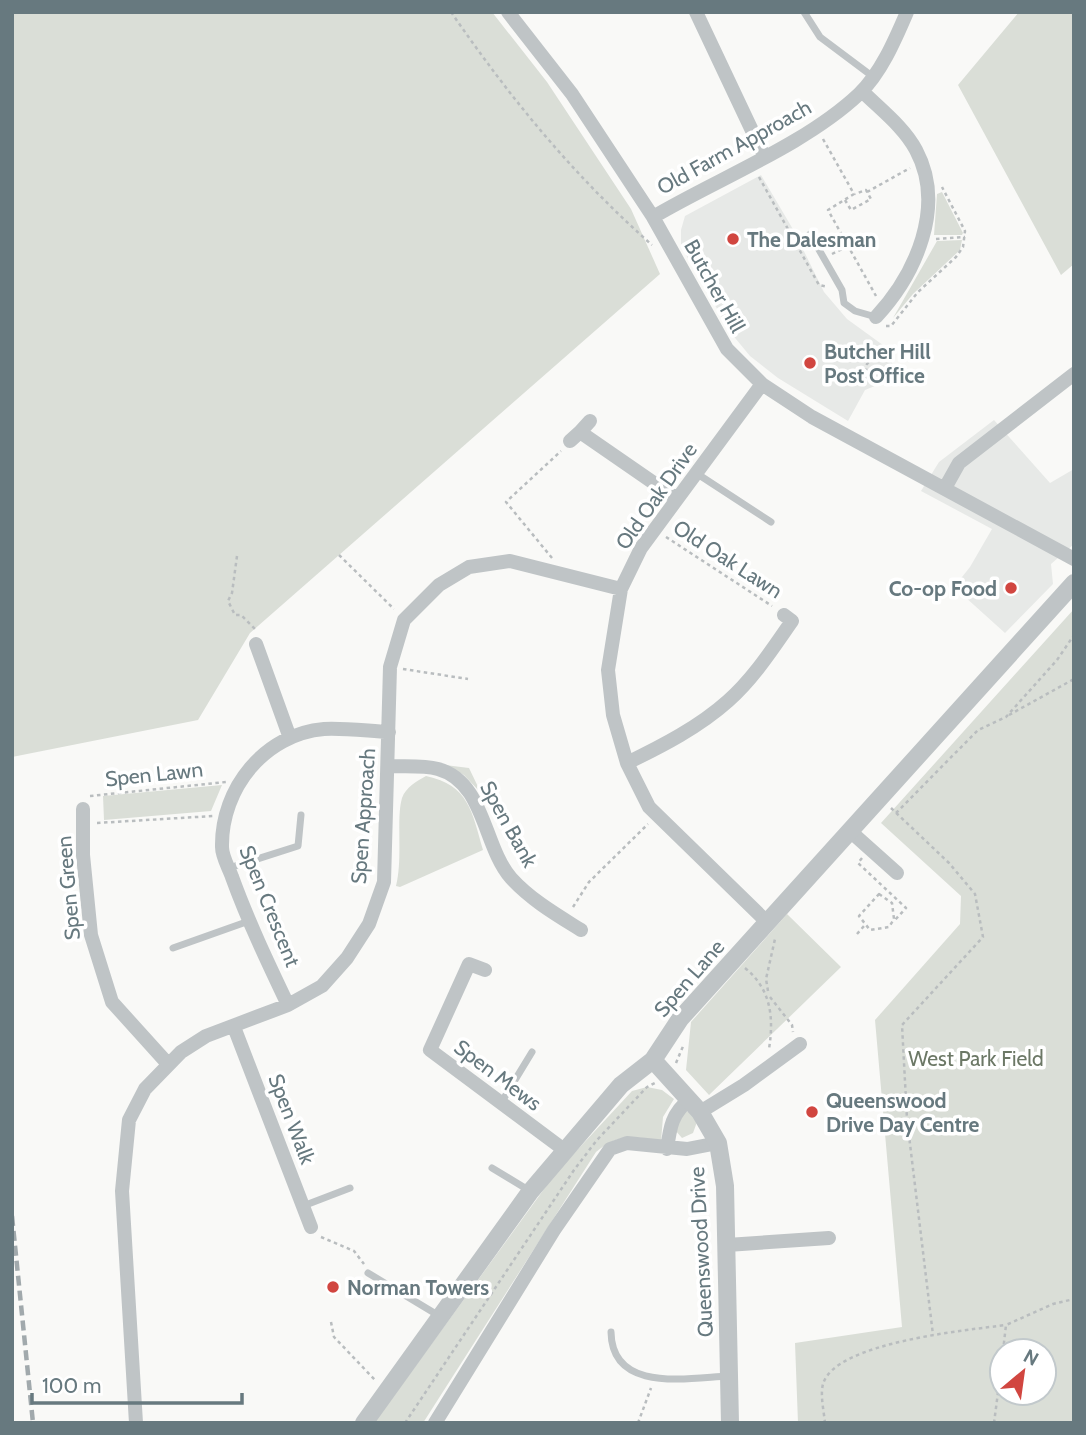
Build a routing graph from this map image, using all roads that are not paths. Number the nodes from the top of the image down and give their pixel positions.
1 (508, 12) edge
2 (696, 12) edge
3 (804, 12) edge
4 (907, 12) edge
5 (872, 76) junction
6 (862, 91) junction
7 (758, 159) junction
8 (653, 217) junction
9 (810, 234) dead end
10 (880, 313) joint
11 (1074, 374) edge
12 (762, 384) junction
13 (580, 431) road end
14 (696, 473) junction
15 (944, 488) junction
16 (677, 499) junction
17 (771, 522) dead end
18 (1074, 559) edge
19 (1074, 583) edge
20 (621, 589) junction
21 (784, 615) road end
22 (256, 644) road end
23 (389, 732) junction
24 (289, 737) junction
25 (627, 763) junction
26 (389, 766) junction
27 (301, 815) dead end
28 (83, 817) road end
29 (850, 831) junction
30 (229, 868) junction
31 (897, 873) dead end
32 (250, 920) junction
33 (772, 928) junction
34 (581, 930) dead end
35 (173, 948) dead end
36 (485, 971) dead end
37 (288, 1005) junction
38 (234, 1027) junction
39 (796, 1040) road end
40 (532, 1052) dead end
41 (653, 1060) junction
42 (168, 1064) junction
43 (501, 1103) junction
44 (695, 1105) junction
45 (718, 1143) junction
46 (563, 1149) junction
47 (667, 1149) junction
48 (492, 1168) dead end
49 (349, 1188) dead end
50 (530, 1192) junction
51 (303, 1206) junction
52 (311, 1227) road end
53 (829, 1238) dead end
54 (727, 1245) junction
55 (368, 1273) road end
56 (442, 1318) junction
57 (611, 1332) dead end
58 (729, 1376) junction
59 (136, 1423) edge
60 (364, 1423) edge
61 (435, 1423) edge
62 (730, 1423) edge

1 - 8 street, Butcher Hill
2 - 7 street
3 - 5 lane
4 - 5 street, Old Farm Approach
5 - 6 street, Old Farm Approach
6 - 7 street, Old Farm Approach
6 - 10 street
7 - 8 street, Old Farm Approach
8 - 12 street, Butcher Hill
9 - 10 lane
11 - 15 street
12 - 14 street, Old Oak Drive
12 - 15 street, Butcher Hill
13 - 16 street
14 - 16 street, Old Oak Drive
14 - 17 lane
15 - 18 street, Butcher Hill
16 - 20 street, Old Oak Drive
19 - 29 street, Spen Lane
20 - 23 street, Spen Approach
20 - 25 street, Old Oak Drive
21 - 25 street
22 - 24 street
23 - 24 street, Spen Crescent
23 - 26 street, Spen Approach
24 - 30 street, Spen Crescent
25 - 33 street, Old Oak Drive
26 - 34 street, Spen Bank
26 - 37 street, Spen Approach
27 - 30 lane
28 - 42 street, Spen Green
29 - 31 street
29 - 33 street, Spen Lane
30 - 32 street, Spen Crescent
32 - 35 lane
32 - 37 street, Spen Crescent
33 - 41 street, Spen Lane
36 - 43 street, Spen Mews
37 - 38 street, Spen Approach
38 - 42 street, Spen Approach
38 - 51 street, Spen Walk
39 - 44 street
40 - 43 lane
41 - 44 street, Queenswood Drive
41 - 46 street, Spen Lane
42 - 59 street, Spen Approach
43 - 46 street, Spen Mews
44 - 45 street, Queenswood Drive
44 - 47 street
45 - 47 street
45 - 54 street, Queenswood Drive
46 - 50 street, Spen Lane
47 - 61 street
48 - 50 lane
49 - 51 lane
50 - 56 street, Spen Lane
51 - 52 street, Spen Walk
53 - 54 street
54 - 58 street, Queenswood Drive
55 - 56 lane
56 - 60 street, Spen Lane
57 - 58 lane
58 - 62 street, Queenswood Drive

